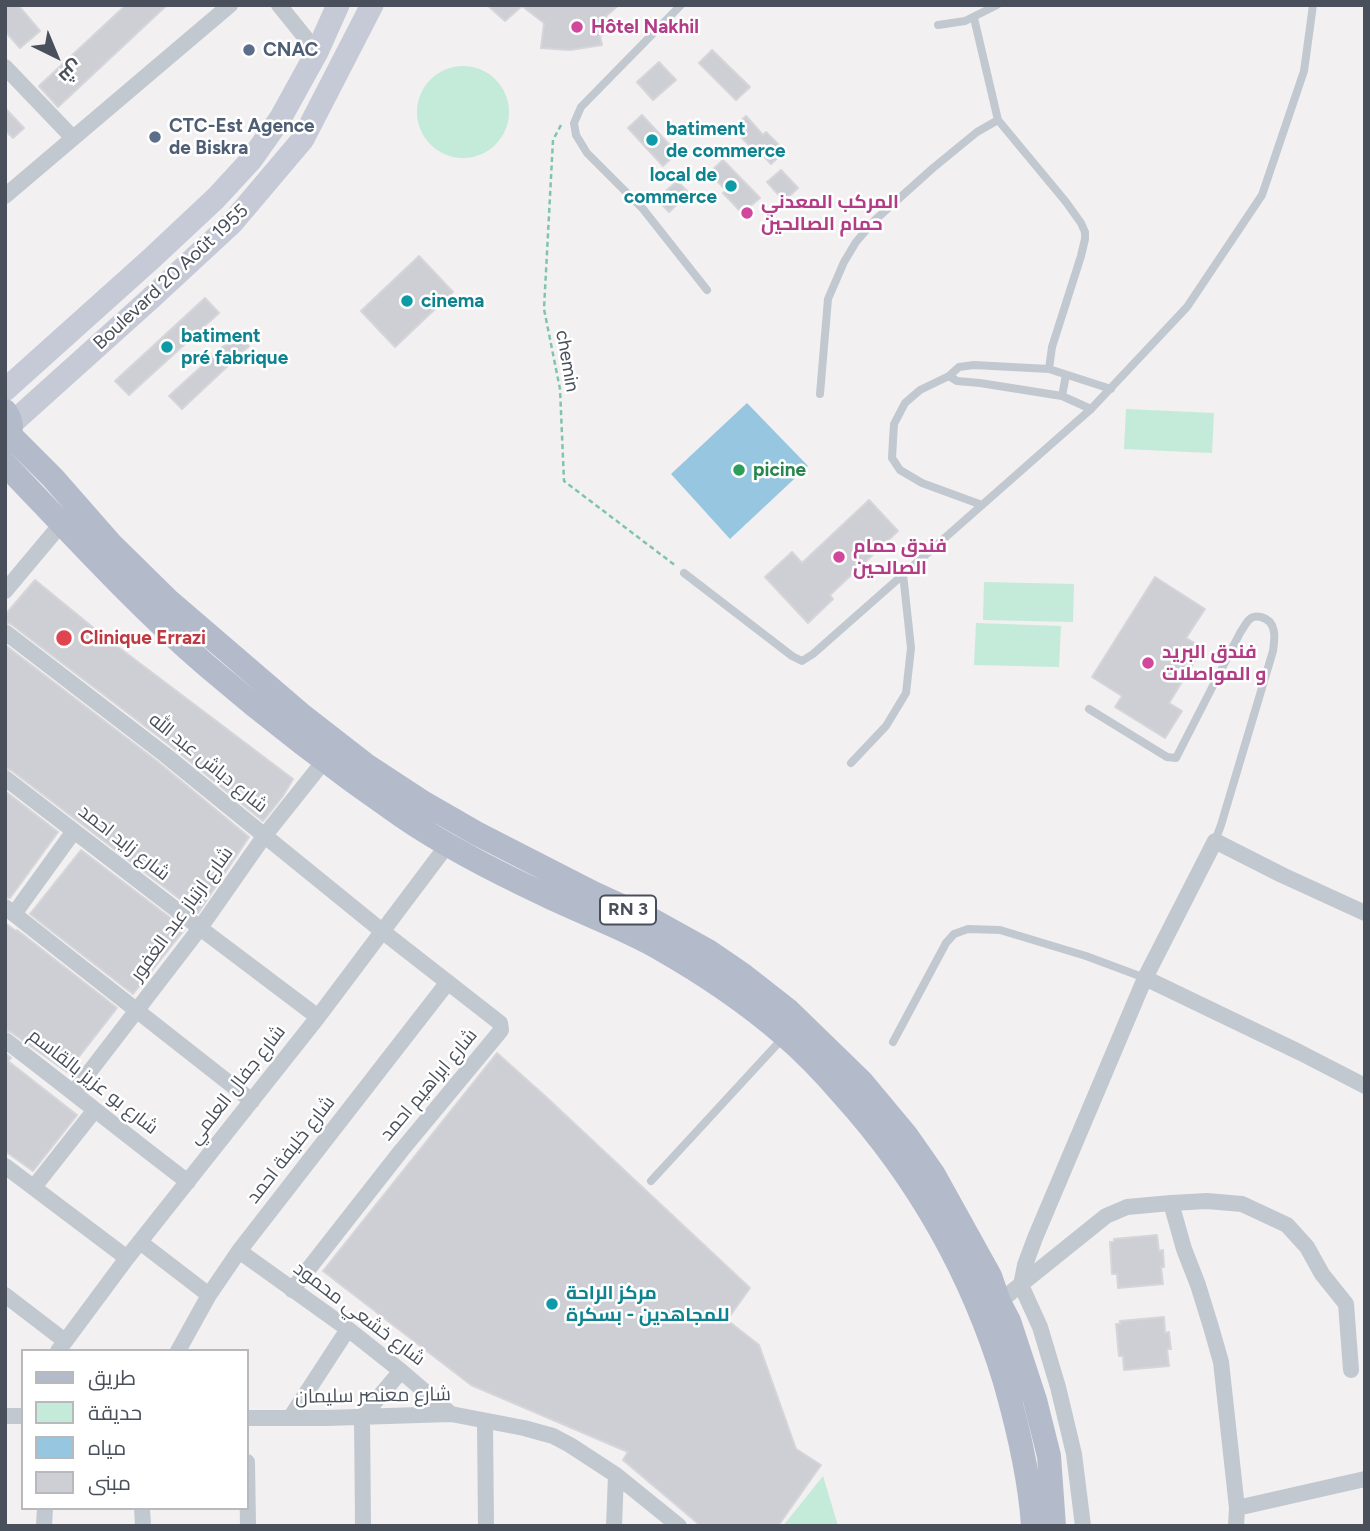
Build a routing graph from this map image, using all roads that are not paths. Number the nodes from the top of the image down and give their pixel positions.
1 (230, 5) edge
2 (279, 5) edge
3 (338, 5) edge
4 (372, 5) edge
5 (681, 5) edge
6 (997, 5) edge
7 (1313, 5) edge
8 (974, 18) junction
9 (939, 24) dead end
10 (317, 52) junction
11 (5, 67) edge
12 (998, 120) junction
13 (73, 138) junction
14 (5, 196) edge
15 (707, 290) dead end
16 (1049, 369) junction
17 (1066, 375) junction
18 (949, 376) junction
19 (1111, 389) junction
20 (5, 390) edge
21 (820, 394) dead end
22 (1062, 396) junction
23 (1091, 409) junction
24 (8, 428) edge
25 (5, 464) edge
26 (982, 505) junction
27 (62, 523) junction
28 (684, 573) road end
29 (903, 574) junction
30 (5, 591) edge
31 (5, 632) edge
32 (1089, 709) dead end
33 (324, 761) junction
34 (851, 763) dead end
35 (5, 778) edge
36 (74, 831) junction
37 (265, 835) junction
38 (1215, 841) junction
39 (448, 844) junction
40 (10, 910) edge
41 (1365, 913) edge
42 (200, 928) junction
43 (382, 931) junction
44 (1145, 978) junction
45 (448, 982) junction
46 (136, 1011) junction
47 (318, 1017) junction
48 (785, 1035) junction
49 (5, 1040) edge
50 (893, 1042) dead end
51 (1365, 1086) edge
52 (74, 1092) junction
53 (252, 1101) junction
54 (94, 1111) junction
55 (8, 1175) edge
56 (651, 1181) dead end
57 (188, 1182) junction
58 (34, 1188) junction
59 (1171, 1203) junction
60 (140, 1242) junction
61 (239, 1251) junction
62 (127, 1258) junction
63 (1021, 1285) junction
64 (292, 1290) junction
65 (5, 1295) edge
66 (209, 1295) junction
67 (999, 1302) junction
68 (348, 1329) junction
69 (61, 1346) edge
70 (179, 1349) edge
71 (1351, 1370) dead end
72 (401, 1371) junction
73 (451, 1414) junction
74 (362, 1417) junction
75 (248, 1418) edge
76 (290, 1418) junction
77 (485, 1421) junction
78 (1074, 1454) junction
79 (1049, 1456) junction
80 (616, 1475) junction
81 (1365, 1479) edge
82 (1237, 1508) junction
83 (363, 1526) edge
84 (486, 1526) edge
85 (614, 1526) edge
86 (679, 1526) edge
87 (1033, 1526) edge
88 (1054, 1526) edge
89 (1083, 1526) edge
90 (1236, 1526) edge

1 - 13 street
2 - 10 street
3 - 10 street, Boulevard 20 Août 1955
4 - 24 street, Boulevard 20 Août 1955
5 - 15 lane
6 - 8 lane
7 - 19 lane
8 - 9 lane
8 - 12 lane
10 - 20 street, Boulevard 20 Août 1955
11 - 13 street
12 - 16 lane
12 - 21 lane
13 - 14 street
16 - 17 lane
16 - 18 lane
17 - 19 lane
17 - 22 lane
18 - 22 lane
18 - 26 lane
19 - 23 lane
22 - 23 lane
23 - 26 lane
24 - 67 main road, RN 3
25 - 27 main road, RN 3
26 - 29 lane
27 - 30 street
27 - 33 main road, RN 3
28 - 29 lane
29 - 34 lane
31 - 37 street, شارع دباش عبد الله
32 - 38 lane
33 - 37 street, شارع ارتباز عبد الغفور
33 - 39 main road, RN 3
35 - 36 street, شارع زايد احمد
36 - 40 street
36 - 42 street, شارع زايد احمد
37 - 42 street, شارع ارتباز عبد الغفور
37 - 43 street, شارع دباش عبد الله
38 - 41 street
38 - 44 street
39 - 43 street, شارع جفال العلمي
39 - 48 main road, RN 3
40 - 46 street
42 - 46 street, شارع ارتباز عبد الغفور
42 - 47 street, شارع زايد احمد
43 - 45 street, شارع ابراهيم احمد
43 - 47 street, شارع جفال العلمي
44 - 50 lane
44 - 51 street
44 - 63 street
45 - 61 street, شارع خليفة احمد
45 - 64 street, شارع ابراهيم احمد
46 - 52 street, شارع ارتباز عبد الغفور
46 - 53 street
47 - 53 street, شارع جفال العلمي
48 - 56 lane
48 - 87 main road, RN 3
49 - 52 street, شارع بو عزيز بالقاسم
52 - 54 street, شارع بو عزيز بالقاسم
53 - 57 street, شارع جفال العلمي
54 - 57 street, شارع بو عزيز بالقاسم
54 - 58 street
55 - 58 street
57 - 60 street, شارع جفال العلمي
58 - 62 street
59 - 63 street
59 - 71 street
59 - 82 street
60 - 62 street, شارع جفال العلمي
60 - 66 street
61 - 64 street, شارع خشعي محمود
61 - 66 street, شارع خليفة احمد
62 - 69 street, شارع جفال العلمي
63 - 67 street
63 - 78 street
64 - 68 street, شارع خشعي محمود
65 - 69 street
66 - 70 street, شارع خليفة احمد
67 - 79 main road, RN 3
68 - 72 street, شارع خشعي محمود
68 - 76 street
72 - 73 street, شارع خشعي محمود
72 - 74 street
73 - 74 street, شارع معنصر سليمان
73 - 77 street, شارع معنصر سليمان
74 - 76 street, شارع معنصر سليمان
74 - 83 street
75 - 76 street, شارع معنصر سليمان
77 - 80 street, شارع معنصر سليمان
77 - 84 street
78 - 79 street
78 - 89 street
79 - 88 main road, RN 3
80 - 85 street
80 - 86 street, شارع معنصر سليمان
81 - 82 street
82 - 90 street

